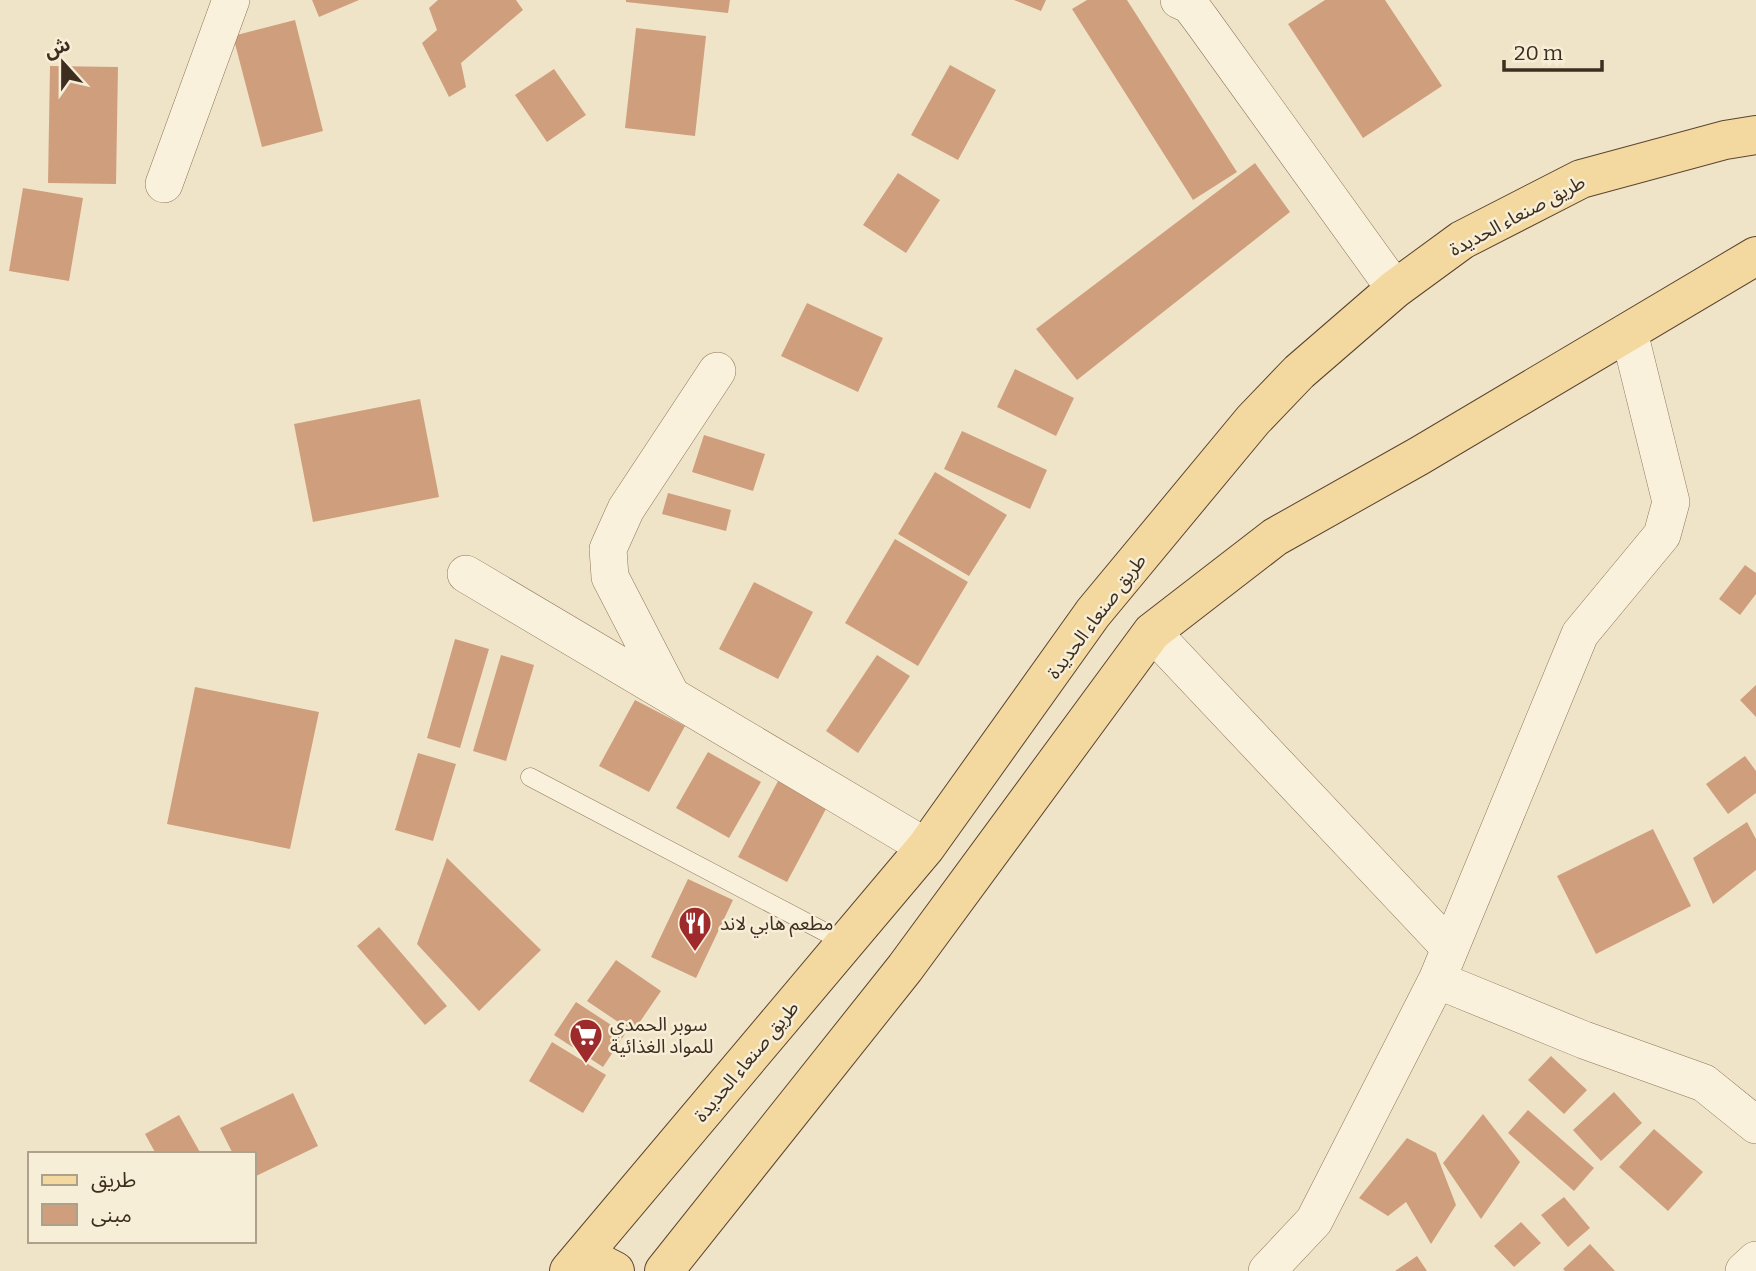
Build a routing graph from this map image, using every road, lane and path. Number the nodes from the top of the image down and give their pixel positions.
1 (231, 0) edge
2 (1186, 2) edge
3 (1756, 135) edge
4 (164, 184) dead end
5 (1756, 256) edge
6 (1395, 289) junction
7 (1629, 332) junction
8 (718, 371) dead end
9 (466, 574) dead end
10 (1152, 632) junction
11 (671, 695) junction
12 (530, 777) dead end
13 (926, 847) junction
14 (844, 942) junction
15 (1443, 964) junction
16 (1756, 1125) edge
17 (1756, 1260) edge
18 (589, 1266) edge
19 (664, 1271) edge
20 (1268, 1271) edge
21 (1744, 1271) edge

1 - 4 street
2 - 6 street
3 - 6 main road, طريق صنعاء الحديدة
5 - 7 main road
6 - 13 main road, طريق صنعاء الحديدة
7 - 10 main road
7 - 15 street
8 - 11 street
9 - 11 street
10 - 15 street
10 - 19 main road
11 - 13 street
12 - 14 lane
13 - 14 main road, طريق صنعاء الحديدة
14 - 18 main road, طريق صنعاء الحديدة
15 - 16 street
15 - 20 street
17 - 21 street

